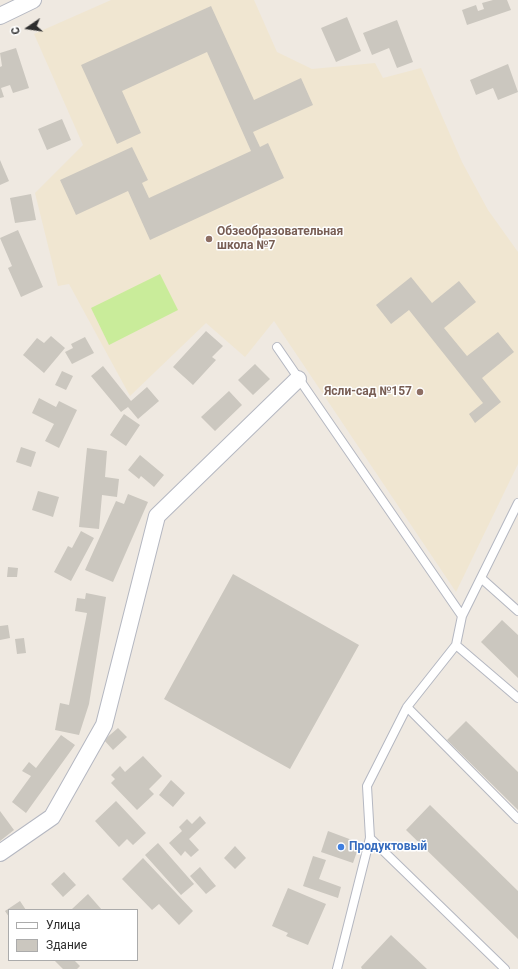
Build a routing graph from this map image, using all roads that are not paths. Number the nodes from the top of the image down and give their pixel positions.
1 (25, 2) edge
2 (0, 16) edge
3 (277, 346) dead end
4 (298, 379) junction
5 (518, 503) edge
6 (482, 578) junction
7 (518, 611) edge
8 (462, 616) junction
9 (456, 645) junction
10 (518, 698) edge
11 (407, 707) junction
12 (518, 819) edge
13 (370, 838) junction
14 (0, 853) edge
15 (338, 969) edge
16 (505, 969) edge

1 - 2 street
3 - 4 lane
4 - 8 lane
4 - 14 street
5 - 6 lane
6 - 7 lane
6 - 8 lane
8 - 9 lane
9 - 10 lane
9 - 11 lane
11 - 12 lane
11 - 13 lane
13 - 15 lane
13 - 16 lane

